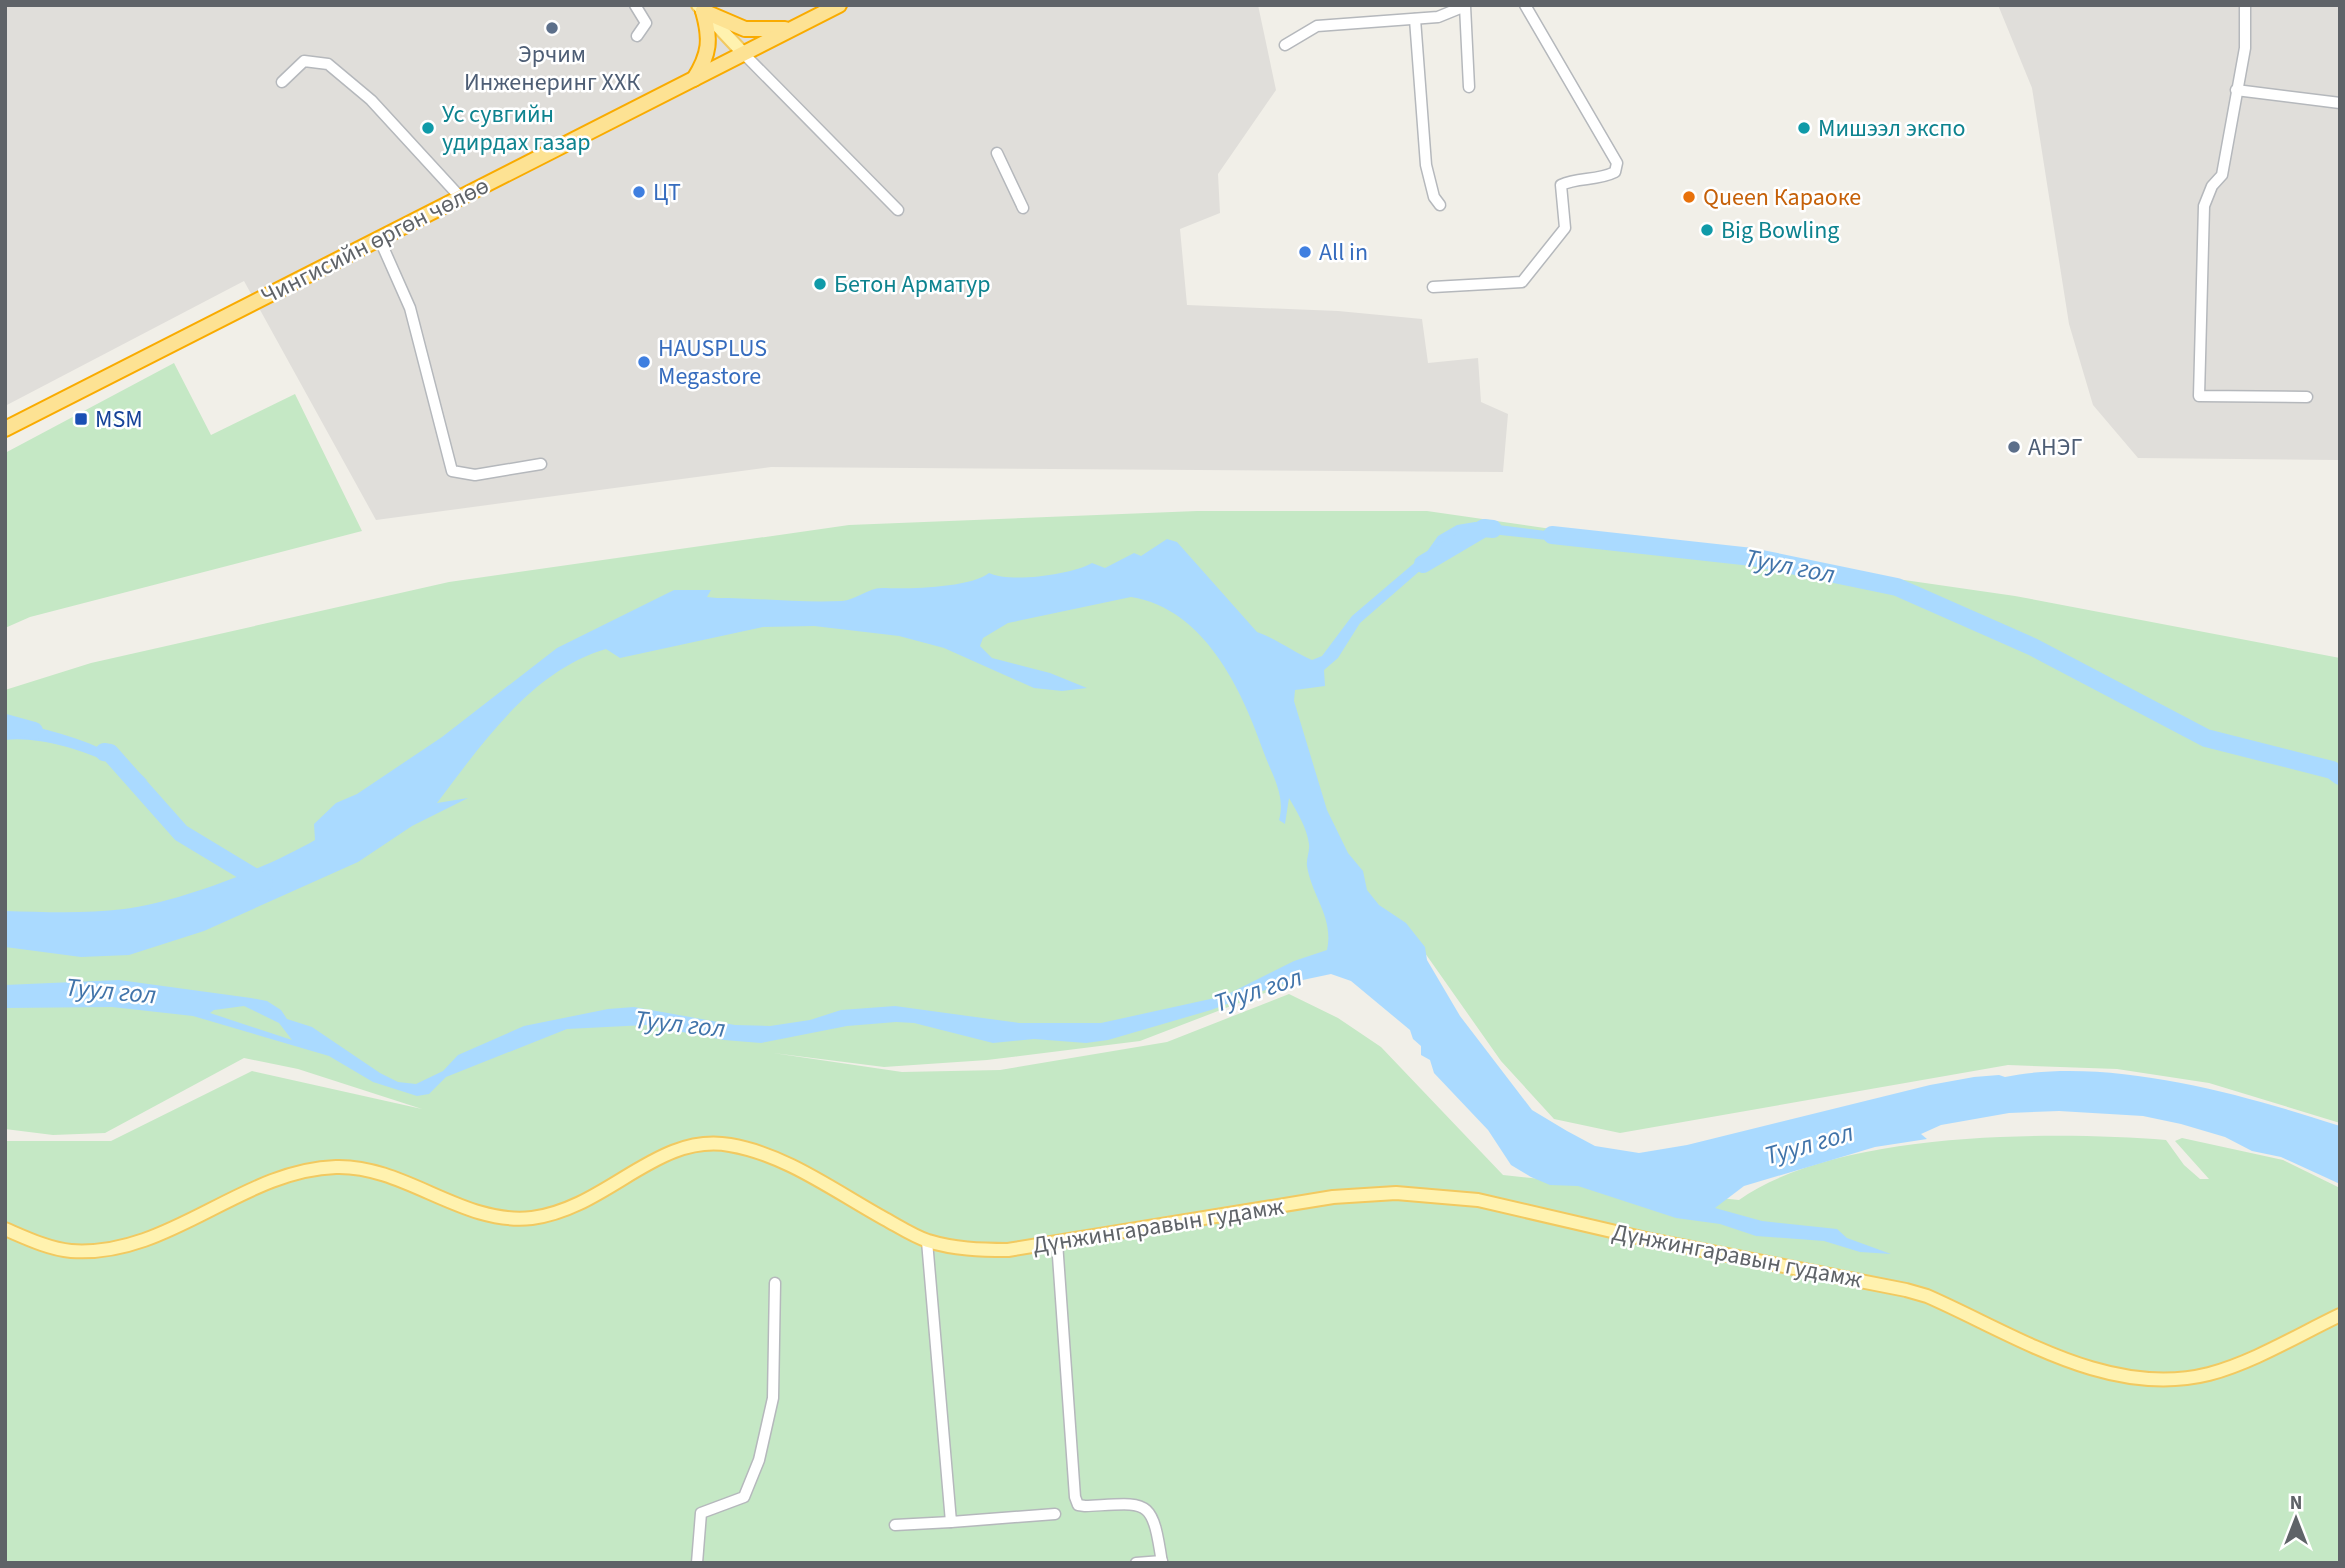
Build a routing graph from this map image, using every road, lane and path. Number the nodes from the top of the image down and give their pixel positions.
1 (635, 5) edge
2 (839, 5) edge
3 (1525, 5) edge
4 (2245, 5) edge
5 (1465, 6) edge
6 (701, 8) edge
7 (1415, 19) junction
8 (794, 29) junction
9 (637, 36) dead end
10 (1285, 45) dead end
11 (744, 54) junction
12 (693, 80) junction
13 (282, 82) dead end
14 (1469, 87) dead end
15 (2236, 90) junction
16 (2340, 103) edge
17 (997, 153) dead end
18 (461, 198) junction
19 (1440, 205) dead end
20 (1023, 208) dead end
21 (898, 210) dead end
22 (379, 238) junction
23 (1433, 287) dead end
24 (2307, 397) dead end
25 (5, 428) edge
26 (541, 464) dead end
27 (5, 1229) edge
28 (927, 1241) junction
29 (1057, 1242) junction
30 (775, 1283) dead end
31 (2340, 1315) edge
32 (1055, 1514) dead end
33 (951, 1522) junction
34 (895, 1525) dead end
35 (1162, 1562) edge
36 (697, 1563) edge
37 (1136, 1563) edge

1 - 9 street
2 - 8 highway, Чингисийн өргөн чөлөө
3 - 23 street
4 - 15 street
5 - 7 street
5 - 14 street
6 - 8 highway
6 - 11 main road
6 - 12 highway
7 - 10 street
7 - 19 street
8 - 11 highway, Чингисийн өргөн чөлөө
11 - 12 highway, Чингисийн өргөн чөлөө
11 - 21 street
12 - 18 highway, Чингисийн өргөн чөлөө
13 - 18 street
15 - 16 street
15 - 24 street
17 - 20 street
18 - 22 highway, Чингисийн өргөн чөлөө
22 - 25 highway, Чингисийн өргөн чөлөө
22 - 26 street
27 - 28 main road, Дүнжингаравын гудамж
28 - 29 main road, Дүнжингаравын гудамж
28 - 33 street
29 - 31 main road, Дүнжингаравын гудамж
29 - 35 street
30 - 36 street
32 - 33 street
33 - 34 street
35 - 37 street

